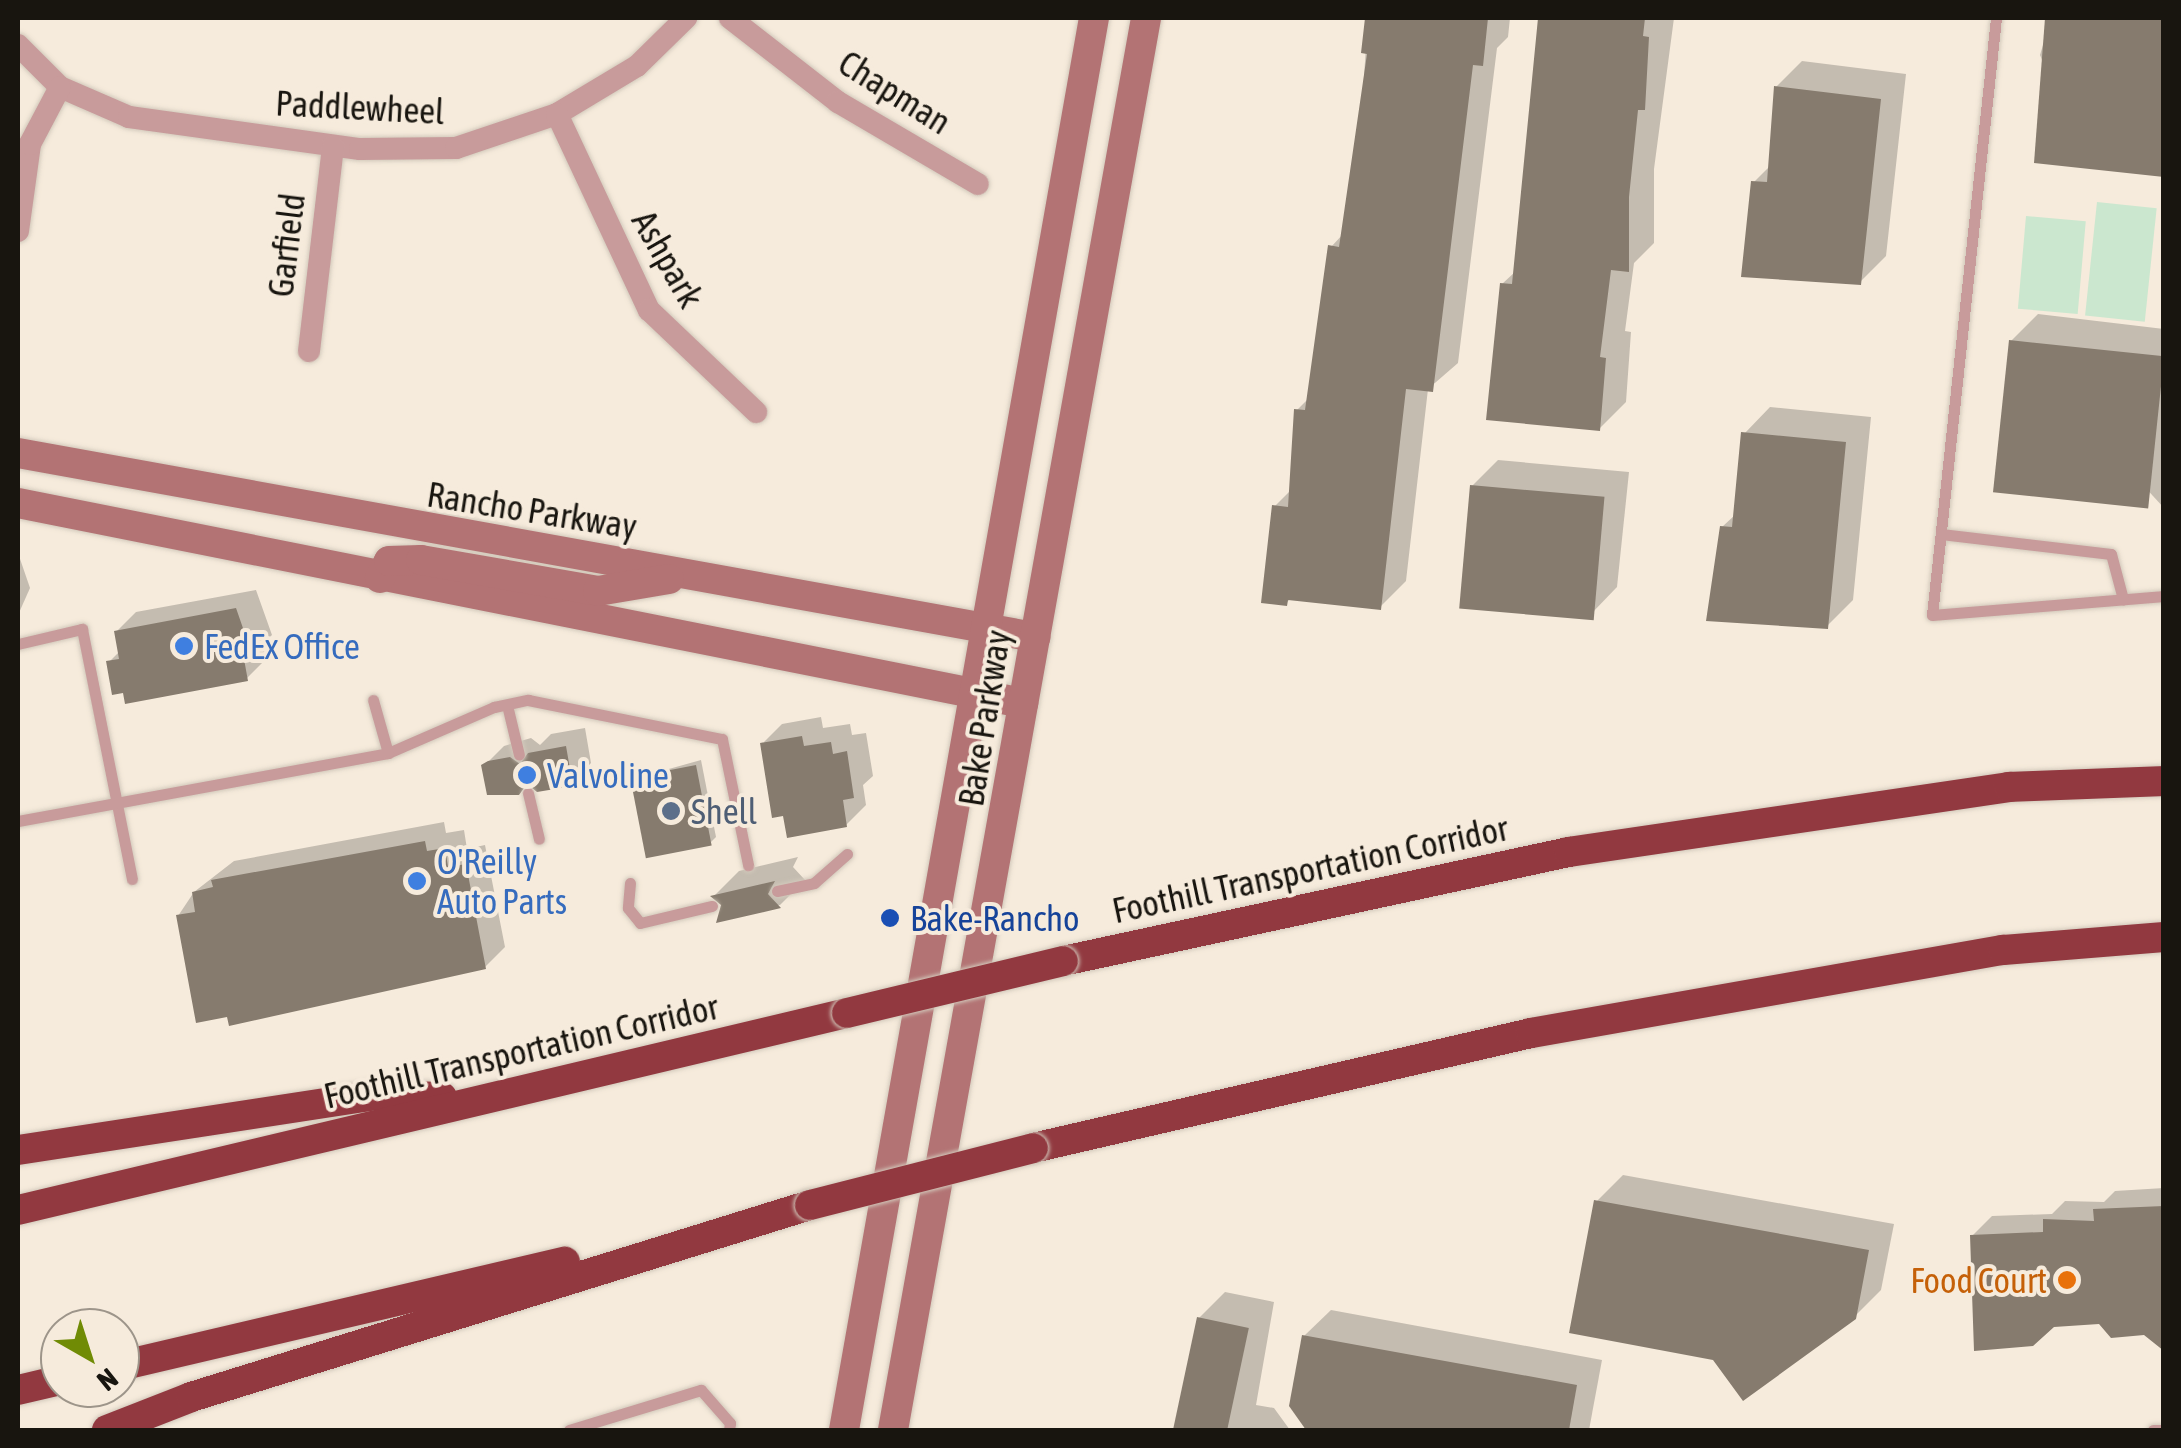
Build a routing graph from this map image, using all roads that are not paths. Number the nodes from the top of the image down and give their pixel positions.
1 (686, 18) edge
2 (730, 18) edge
3 (1094, 18) edge
4 (1146, 18) edge
5 (1996, 18) edge
6 (18, 44) edge
7 (60, 87) junction
8 (557, 114) junction
9 (333, 146) junction
10 (978, 184) dead end
11 (18, 231) edge
12 (309, 352) dead end
13 (756, 412) dead end
14 (18, 453) edge
15 (18, 503) edge
16 (1941, 534) junction
17 (692, 576) junction
18 (380, 578) junction
19 (2164, 596) edge
20 (2123, 599) junction
21 (986, 630) junction
22 (1034, 637) junction
23 (18, 644) edge
24 (974, 696) junction
25 (373, 700) dead end
26 (1023, 703) junction
27 (507, 704) junction
28 (388, 752) junction
29 (519, 755) dead end
30 (2164, 777) edge
31 (528, 793) dead end
32 (120, 802) junction
33 (18, 821) edge
34 (538, 839) dead end
35 (847, 854) dead end
36 (748, 864) dead end
37 (132, 879) dead end
38 (630, 884) dead end
39 (777, 891) dead end
40 (712, 906) dead end
41 (2164, 937) edge
42 (2003, 950) junction
43 (2164, 951) edge
44 (485, 1098) junction
45 (18, 1150) edge
46 (810, 1204) junction
47 (18, 1210) edge
48 (140, 1361) edge
49 (108, 1430) edge
50 (569, 1430) edge
51 (729, 1430) edge
52 (844, 1430) edge
53 (893, 1430) edge
54 (2153, 1430) edge
55 (2164, 1430) edge

1 - 8 street, Paddlewheel
2 - 10 street, Chapman
3 - 21 main road, Bake Parkway
4 - 22 main road, Bake Parkway
5 - 16 lane
6 - 7 street, Paddlewheel
7 - 9 street, Paddlewheel
7 - 11 street
8 - 9 street, Paddlewheel
8 - 13 street, Ashpark
9 - 12 street, Garfield
14 - 17 main road, Rancho Parkway
15 - 18 main road
16 - 20 lane
16 - 20 lane
17 - 18 main road
17 - 21 main road, Rancho Parkway
18 - 24 main road
19 - 20 lane
21 - 22 main road, Rancho Parkway
21 - 24 main road, Bake Parkway
22 - 26 main road, Bake Parkway
23 - 32 lane
24 - 26 main road
24 - 52 main road, Bake Parkway
25 - 28 lane
26 - 53 main road, Bake Parkway
27 - 28 lane
27 - 29 lane
27 - 36 lane
28 - 32 lane
30 - 44 highway, Foothill Transportation Corridor, bridge
31 - 34 lane
32 - 33 lane
32 - 37 lane
35 - 39 lane
38 - 40 lane
41 - 42 highway
42 - 43 highway
42 - 46 highway, bridge
44 - 45 highway
44 - 47 highway, Foothill Transportation Corridor
46 - 48 highway
46 - 49 highway
50 - 51 lane
54 - 55 lane

